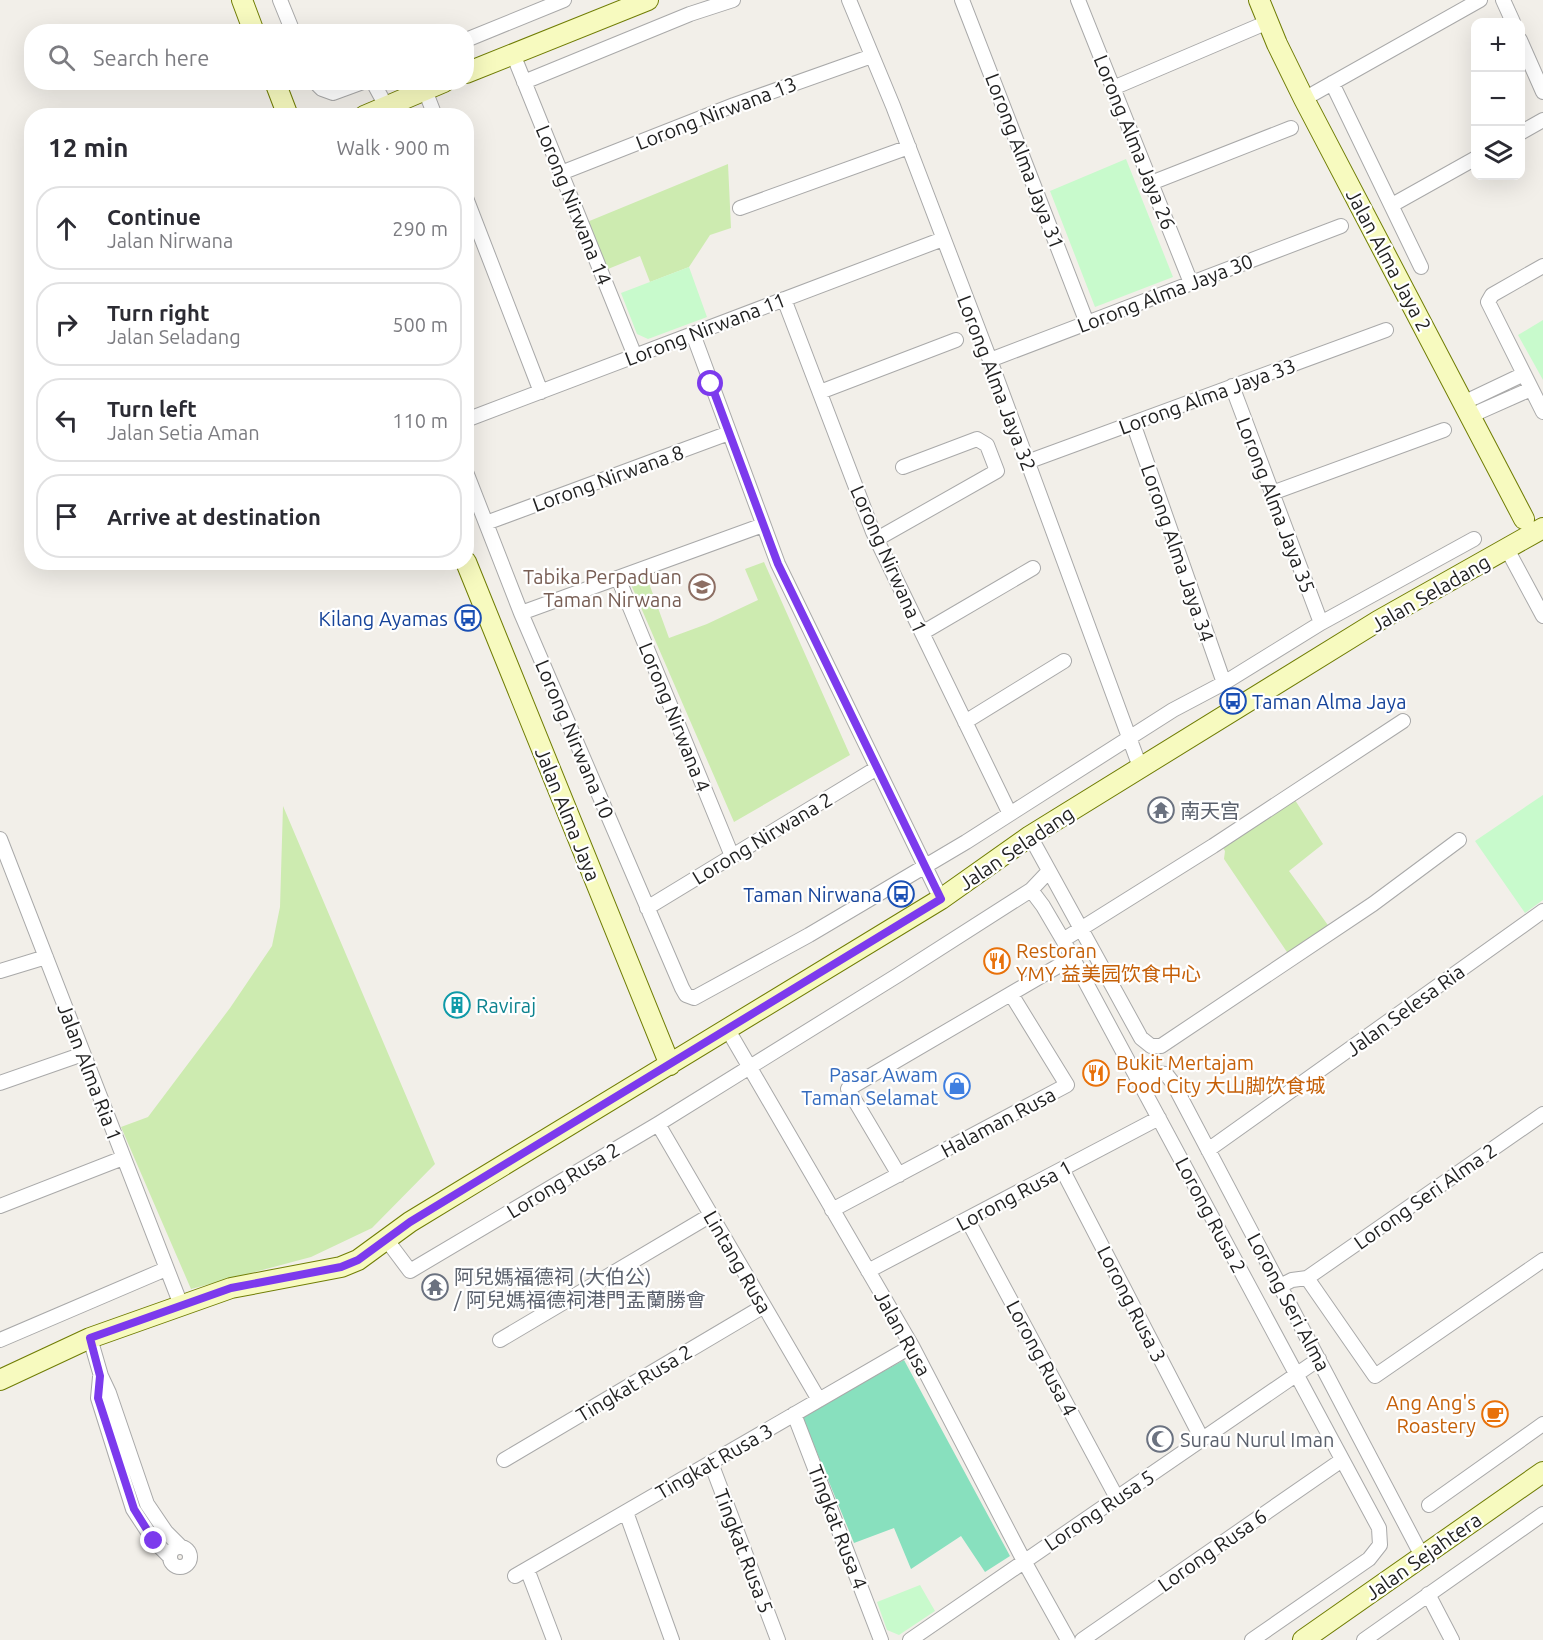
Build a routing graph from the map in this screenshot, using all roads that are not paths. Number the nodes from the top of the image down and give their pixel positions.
1 (242, 0) edge
2 (280, 0) edge
3 (564, 0) edge
4 (648, 0) edge
5 (733, 0) edge
6 (849, 0) edge
7 (962, 0) edge
8 (1078, 0) edge
9 (1259, 0) edge
10 (1480, 0) edge
11 (1503, 0) edge
12 (1511, 18) edge
13 (1268, 22) junction
14 (251, 24) edge
15 (290, 24) edge
16 (474, 37) edge
17 (1525, 49) edge
18 (513, 54) junction
19 (872, 56) junction
20 (474, 70) edge
21 (524, 82) junction
22 (1332, 83) junction
23 (1113, 88) junction
24 (278, 90) edge
25 (325, 90) edge
26 (341, 90) edge
27 (377, 90) edge
28 (425, 90) joint
29 (1543, 92) edge
30 (1304, 99) junction
31 (386, 106) junction
32 (285, 108) edge
33 (382, 108) edge
34 (432, 108) edge
35 (1543, 120) edge
36 (1291, 128) dead end
37 (1525, 131) edge
38 (909, 147) junction
39 (1471, 161) edge
40 (561, 173) junction
41 (1151, 183) junction
42 (1392, 205) junction
43 (740, 208) dead end
44 (474, 219) edge
45 (1341, 226) dead end
46 (943, 239) junction
47 (1543, 266) edge
48 (1421, 267) dead end
49 (1191, 283) junction
50 (784, 299) junction
51 (1087, 323) junction
52 (1386, 330) dead end
53 (693, 334) junction
54 (956, 340) dead end
55 (635, 356) junction
56 (990, 360) junction
57 (1524, 374) junction
58 (1232, 386) junction
59 (1531, 389) junction
60 (541, 392) junction
61 (819, 392) junction
62 (1467, 410) junction
63 (1543, 412) edge
64 (474, 417) edge
65 (1133, 423) junction
66 (1444, 430) dead end
67 (729, 433) junction
68 (1027, 462) junction
69 (903, 467) dead end
70 (474, 492) edge
71 (1272, 493) junction
72 (1533, 518) edge
73 (486, 523) junction
74 (763, 525) junction
75 (1543, 528) edge
76 (877, 539) junction
77 (1474, 539) dead end
78 (1507, 549) junction
79 (1487, 560) junction
80 (1033, 568) dead end
81 (469, 570) edge
82 (618, 578) junction
83 (1538, 593) edge
84 (521, 613) junction
85 (1543, 616) edge
86 (1322, 623) junction
87 (922, 633) junction
88 (1064, 661) dead end
89 (1224, 683) junction
90 (1402, 721) dead end
91 (965, 722) junction
92 (1130, 738) junction
93 (1140, 767) junction
94 (877, 768) junction
95 (1009, 812) junction
96 (1030, 836) junction
97 (1459, 840) dead end
98 (1, 845) edge
99 (732, 856) junction
100 (925, 865) junction
101 (1049, 871) junction
102 (1031, 890) junction
103 (941, 899) junction
104 (647, 908) junction
105 (1543, 911) edge
106 (1081, 929) junction
107 (1063, 940) junction
108 (46, 957) junction
109 (1072, 958) junction
110 (0, 971) edge
111 (1011, 994) junction
112 (694, 998) joint
113 (728, 1030) junction
114 (1141, 1038) junction
115 (1122, 1049) junction
116 (83, 1054) junction
117 (670, 1065) junction
118 (749, 1067) junction
119 (1139, 1081) junction
120 (0, 1083) edge
121 (1543, 1114) edge
122 (1159, 1118) junction
123 (657, 1124) junction
124 (1208, 1150) junction
125 (123, 1158) junction
126 (1062, 1169) junction
127 (899, 1175) junction
128 (0, 1206) edge
129 (832, 1210) junction
130 (711, 1215) junction
131 (967, 1219) junction
132 (386, 1239) junction
133 (1543, 1260) edge
134 (166, 1269) junction
135 (868, 1271) junction
136 (1307, 1278) junction
137 (1280, 1286) junction
138 (181, 1305) junction
139 (764, 1306) junction
140 (90, 1338) junction
141 (0, 1340) edge
142 (500, 1340) dead end
143 (912, 1346) junction
144 (1319, 1359) junction
145 (1297, 1374) junction
146 (0, 1380) edge
147 (819, 1400) junction
148 (794, 1414) junction
149 (1543, 1424) edge
150 (1202, 1439) junction
151 (504, 1460) dead end
152 (1342, 1460) junction
153 (711, 1463) junction
154 (1543, 1472) edge
155 (1117, 1498) junction
156 (1429, 1504) dead end
157 (626, 1512) junction
158 (1543, 1514) edge
159 (175, 1552) dead end
160 (1422, 1556) junction
161 (1024, 1561) junction
162 (1428, 1594) junction
163 (554, 1640) edge
164 (672, 1640) edge
165 (777, 1640) edge
166 (881, 1640) edge
167 (910, 1640) edge
168 (1068, 1640) edge
169 (1082, 1640) edge
170 (1252, 1640) edge
171 (1303, 1640) edge
172 (1364, 1640) edge
173 (1452, 1640) edge

1 - 14 street
2 - 15 street
3 - 16 street
4 - 18 street
5 - 21 street
6 - 19 street, Lorong Alma Jaya 32
7 - 51 street, Lorong Alma Jaya 31
8 - 23 street, Lorong Alma Jaya 26
9 - 13 street, Jalan Alma Jaya 2
10 - 22 street
11 - 12 street
13 - 23 street
13 - 30 street, Jalan Alma Jaya 2
17 - 29 street
18 - 20 street
18 - 21 street, Lorong Nirwana 14
19 - 38 street, Lorong Alma Jaya 32
19 - 40 street, Lorong Nirwana 13
21 - 40 street, Lorong Nirwana 14
22 - 30 street
22 - 42 street
23 - 41 street, Lorong Alma Jaya 26
24 - 32 street
25 - 26 street
27 - 31 street
28 - 31 street
28 - 34 street
30 - 62 street, Jalan Alma Jaya 2
31 - 33 street
35 - 37 street
36 - 41 street
38 - 43 street
38 - 46 street, Lorong Alma Jaya 32
39 - 42 street
40 - 55 street, Lorong Nirwana 14
41 - 49 street, Lorong Alma Jaya 26
42 - 48 street
44 - 60 street
45 - 49 street, Lorong Alma Jaya 30
46 - 50 street, Lorong Nirwana 11
46 - 56 street, Lorong Alma Jaya 32
47 - 57 street
49 - 51 street, Lorong Alma Jaya 30
50 - 53 street, Lorong Nirwana 11
50 - 61 street, Lorong Nirwana 1
51 - 56 street, Lorong Alma Jaya 30
52 - 58 street, Lorong Alma Jaya 33
53 - 55 street, Lorong Nirwana 11
53 - 67 street
54 - 61 street
55 - 60 street, Lorong Nirwana 11
56 - 68 street, Lorong Alma Jaya 32
57 - 59 street
57 - 62 street
58 - 65 street, Lorong Alma Jaya 33
58 - 71 street, Lorong Alma Jaya 35
59 - 62 street
59 - 63 street
60 - 64 street, Lorong Nirwana 11
61 - 76 street, Lorong Nirwana 1
62 - 72 street, Jalan Alma Jaya 2
65 - 68 street, Lorong Alma Jaya 33
65 - 89 street, Lorong Alma Jaya 34
66 - 71 street
67 - 73 street, Lorong Nirwana 8
67 - 74 street
68 - 92 street, Lorong Alma Jaya 32
69 - 76 street
70 - 73 street, Lorong Nirwana 10
71 - 86 street, Lorong Alma Jaya 35
72 - 79 street, Jalan Alma Jaya 2
73 - 84 street, Lorong Nirwana 10
74 - 82 street
74 - 94 street
75 - 78 street, Jalan Seladang
76 - 87 street, Lorong Nirwana 1
77 - 86 street, Jalan Seladang
78 - 79 street, Jalan Seladang
78 - 83 street
79 - 93 street, Jalan Seladang
80 - 87 street
81 - 117 street, Jalan Alma Jaya
82 - 84 street
82 - 99 street, Lorong Nirwana 4
83 - 85 street
84 - 104 street, Lorong Nirwana 10
86 - 89 street, Jalan Seladang
87 - 91 street, Lorong Nirwana 1
88 - 91 street
89 - 92 street, Jalan Seladang
90 - 106 street
91 - 95 street, Lorong Nirwana 1
92 - 93 street, Lorong Alma Jaya 32
92 - 95 street, Jalan Seladang
93 - 96 street, Jalan Seladang
94 - 99 street, Lorong Nirwana 2
94 - 100 street
95 - 100 street, Jalan Seladang
96 - 101 street
96 - 103 street, Jalan Seladang
97 - 114 street
98 - 108 street, Jalan Alma Ria 1
99 - 104 street, Lorong Nirwana 2
100 - 103 street
100 - 112 street, Jalan Seladang
101 - 102 street, Jalan Seladang
101 - 106 street
102 - 107 street, Lorong Rusa 2
102 - 118 street, Jalan Seladang
103 - 113 street, Jalan Seladang
104 - 112 street, Lorong Nirwana 10
105 - 124 street, Jalan Selesa Ria
106 - 107 street
106 - 114 street
107 - 109 street, Lorong Rusa 2
108 - 110 street
108 - 116 street, Jalan Alma Ria 1
109 - 111 street
109 - 115 street, Lorong Rusa 2
111 - 127 street
111 - 127 street, Halaman Rusa
113 - 117 street, Jalan Seladang
113 - 118 street, Jalan Rusa
114 - 115 street
115 - 119 street, Lorong Rusa 2
116 - 120 street
116 - 125 street, Jalan Alma Ria 1
117 - 132 street, Jalan Seladang
118 - 123 street, Lorong Rusa 2
118 - 129 street, Jalan Rusa
119 - 122 street, Lorong Rusa 2
119 - 124 street, Lorong Seri Alma
121 - 136 street, Lorong Seri Alma 2
122 - 126 street, Lorong Rusa 1
122 - 145 street, Lorong Rusa 2
123 - 130 street, Lintang Rusa
123 - 132 street, Lorong Rusa 2
124 - 137 street, Lorong Seri Alma
125 - 128 street
125 - 134 street, Jalan Alma Ria 1
126 - 131 street, Lorong Rusa 1
126 - 150 street, Lorong Rusa 3
127 - 129 street, Halaman Rusa
129 - 135 street, Jalan Rusa
130 - 139 street, Lintang Rusa
130 - 142 street
131 - 135 street, Lorong Rusa 1
131 - 155 street, Lorong Rusa 4
132 - 138 street, Jalan Seladang
133 - 136 street
134 - 138 street, Jalan Alma Ria 1
134 - 141 street
135 - 143 street, Jalan Rusa
136 - 137 street, Lorong Seri Alma 2
137 - 144 street, Lorong Seri Alma
138 - 140 street, Jalan Seladang
139 - 147 street, Lintang Rusa
139 - 151 street, Tingkat Rusa 2
140 - 146 street, Jalan Seladang
140 - 159 street
143 - 147 street, Tingkat Rusa 3
143 - 161 street, Jalan Rusa
144 - 145 street, Lorong Rusa 5
144 - 160 street, Lorong Seri Alma
145 - 150 street, Lorong Rusa 5
145 - 152 street, Lorong Rusa 2
147 - 148 street, Tingkat Rusa 3
148 - 153 street, Tingkat Rusa 3
148 - 166 street, Tingkat Rusa 4
149 - 156 street
150 - 155 street, Lorong Rusa 5
152 - 169 street, Lorong Rusa 6
152 - 170 street, Lorong Rusa 2
153 - 157 street, Tingkat Rusa 3
153 - 165 street, Tingkat Rusa 5
154 - 160 street, Jalan Sejahtera
155 - 161 street, Lorong Rusa 5
157 - 163 street, Tingkat Rusa 3
157 - 164 street
158 - 162 street
160 - 171 street, Jalan Sejahtera
161 - 167 street, Lorong Rusa 5
161 - 168 street, Jalan Rusa
162 - 172 street
162 - 173 street

